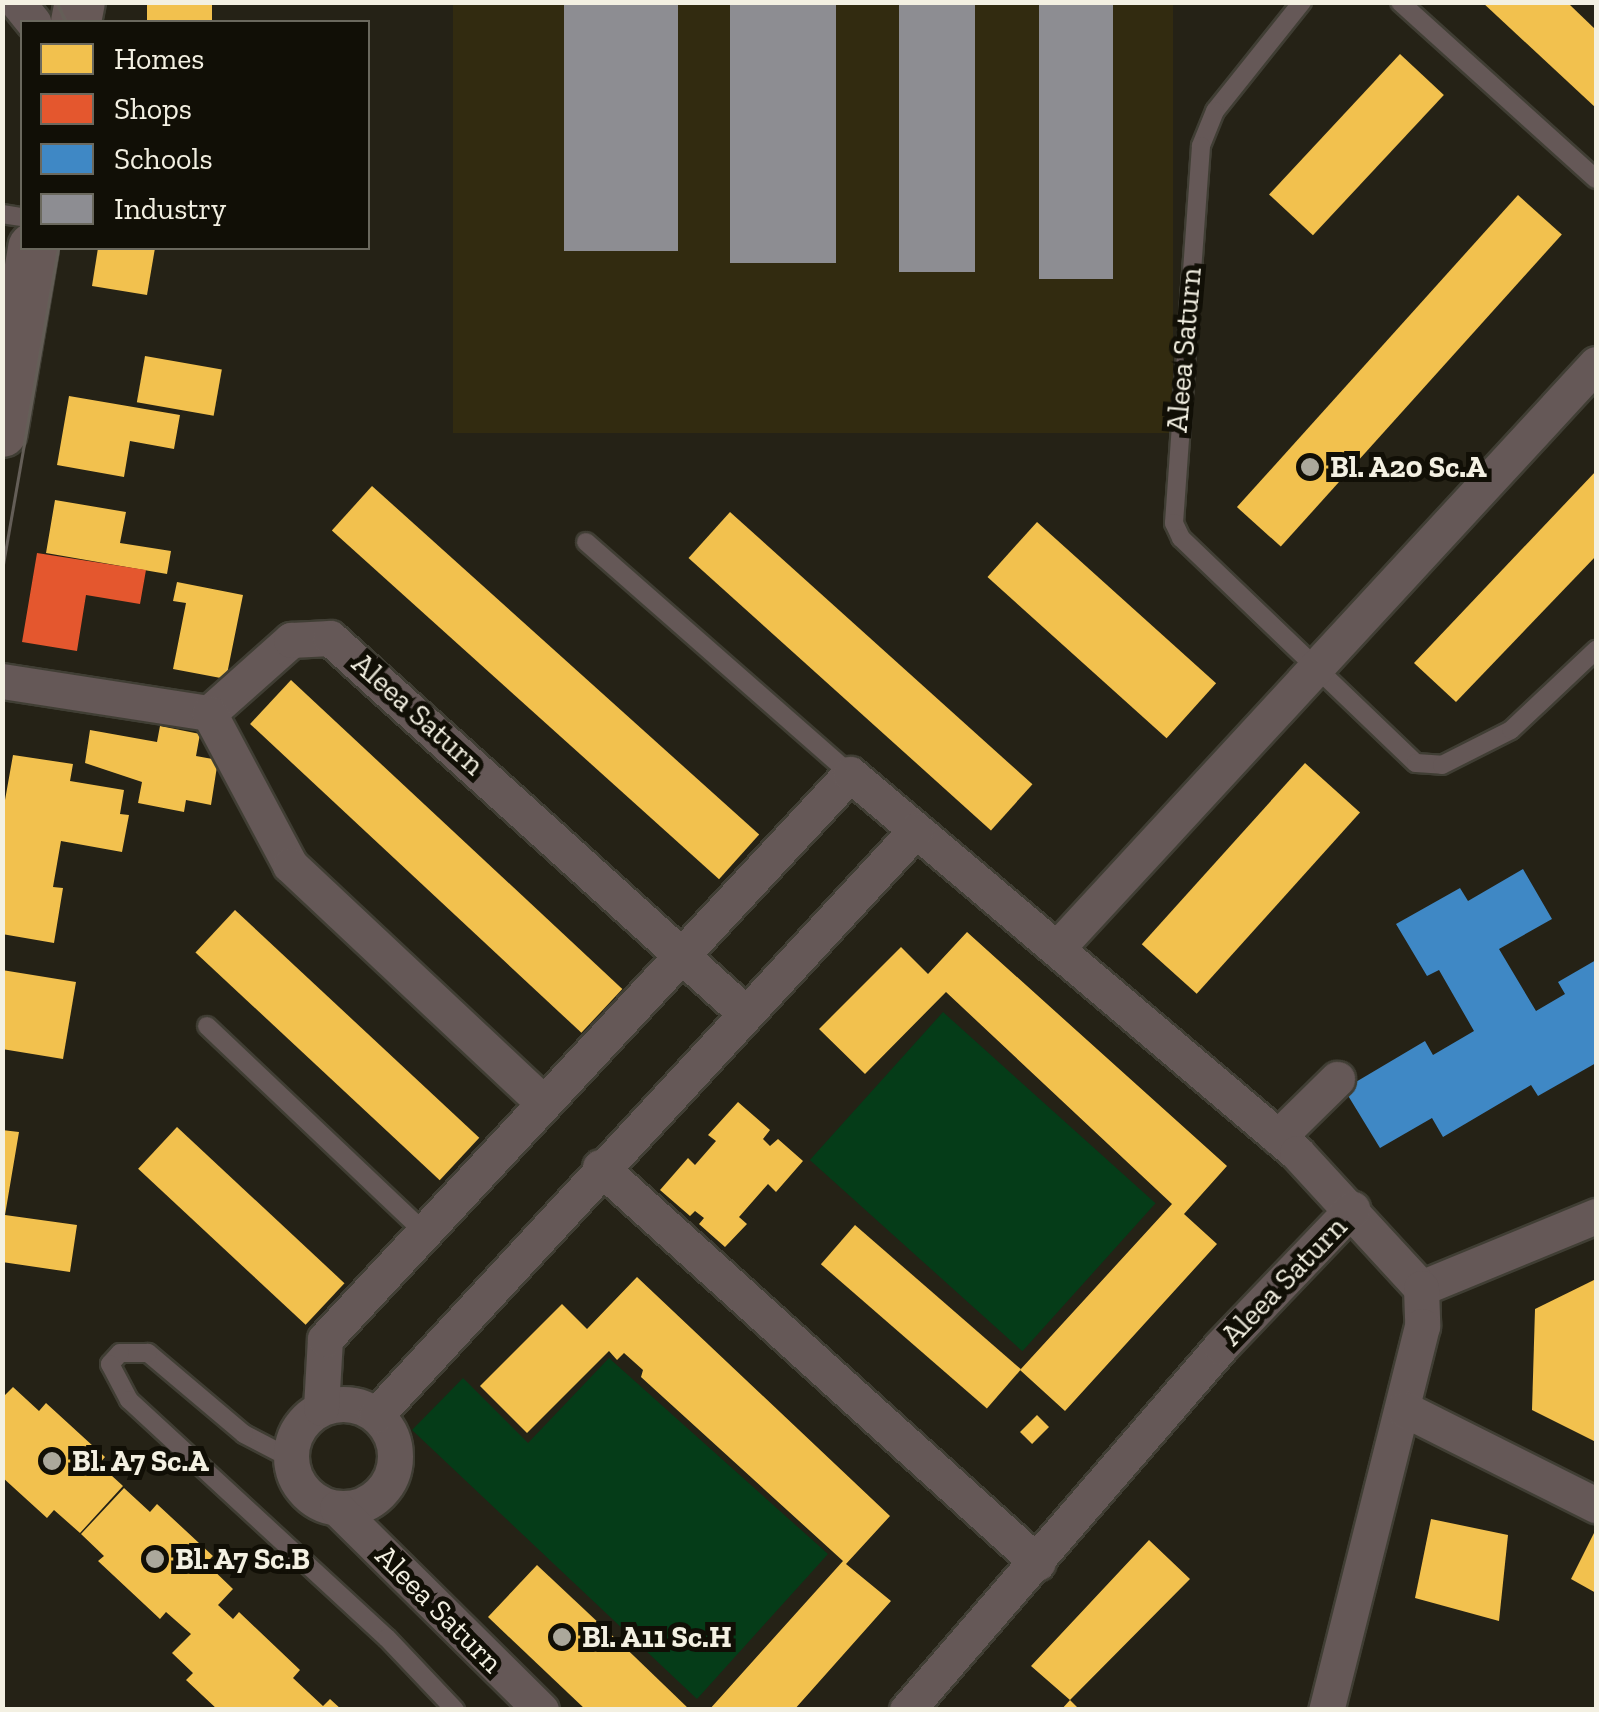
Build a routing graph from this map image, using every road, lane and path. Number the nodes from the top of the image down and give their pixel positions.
1 (1302, 2) edge
2 (1400, 2) edge
3 (1596, 179) edge
4 (34, 250) edge
5 (1596, 364) edge
6 (2, 432) edge
7 (586, 542) dead end
8 (1596, 650) edge
9 (1321, 670) junction
10 (2, 682) edge
11 (209, 712) junction
12 (850, 774) junction
13 (916, 830) junction
14 (1059, 946) junction
15 (680, 953) junction
16 (744, 1012) junction
17 (207, 1026) dead end
18 (1338, 1079) dead end
19 (542, 1102) junction
20 (1278, 1137) junction
21 (600, 1168) junction
22 (1352, 1209) junction
23 (1596, 1216) edge
24 (425, 1233) junction
25 (1421, 1288) junction
26 (322, 1408) junction
27 (1404, 1409) junction
28 (376, 1415) junction
29 (290, 1458) junction
30 (1596, 1505) edge
31 (338, 1508) junction
32 (1038, 1563) junction
33 (455, 1710) edge
34 (541, 1710) edge
35 (907, 1710) edge
36 (1326, 1710) edge

1 - 9 lane, Aleea Saturn
2 - 3 lane
4 - 6 main road
5 - 9 street
7 - 12 lane, Aleea Saturn
8 - 9 lane, Aleea Saturn
9 - 14 street
10 - 11 street
11 - 15 street, Aleea Saturn
11 - 19 street
12 - 13 street, Aleea Saturn
12 - 15 street
13 - 14 street, Aleea Saturn
13 - 16 street
14 - 20 street, Aleea Saturn
15 - 16 street, Aleea Saturn
15 - 19 street
16 - 21 street
17 - 24 lane
18 - 20 street
19 - 24 street
20 - 22 street, Aleea Saturn
21 - 28 street
21 - 32 street
22 - 25 street
22 - 32 street, Aleea Saturn
23 - 25 street
24 - 26 street
25 - 27 street
26 - 28 street
26 - 29 street
27 - 30 street
27 - 36 street
28 - 31 street
29 - 31 street
29 - 33 lane
31 - 34 street, Aleea Saturn
32 - 35 street, Aleea Saturn

